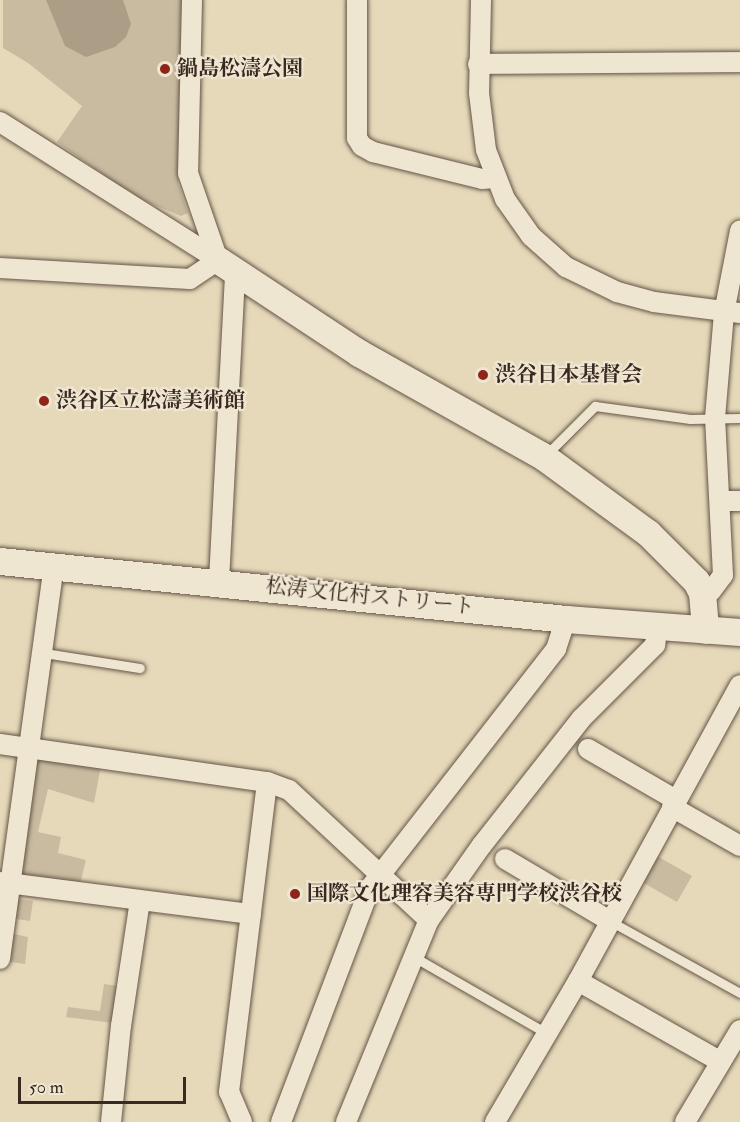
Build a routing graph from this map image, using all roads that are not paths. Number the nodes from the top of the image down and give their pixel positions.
1 (192, 0) edge
2 (357, 0) edge
3 (481, 0) edge
4 (740, 62) edge
5 (478, 64) junction
6 (0, 122) edge
7 (495, 178) junction
8 (740, 231) edge
9 (226, 266) junction
10 (0, 268) edge
11 (732, 313) edge
12 (715, 418) junction
13 (740, 418) edge
14 (544, 457) junction
15 (720, 501) junction
16 (740, 501) edge
17 (0, 561) edge
18 (54, 566) junction
19 (219, 581) junction
20 (702, 593) junction
21 (566, 619) junction
22 (658, 627) junction
23 (705, 630) junction
24 (740, 632) edge
25 (44, 653) junction
26 (140, 668) dead end
27 (740, 685) edge
28 (0, 744) edge
29 (31, 748) junction
30 (588, 749) dead end
31 (267, 782) junction
32 (674, 804) junction
33 (740, 846) edge
34 (505, 859) dead end
35 (380, 872) junction
36 (6, 883) edge
37 (140, 901) junction
38 (251, 914) junction
39 (429, 920) junction
40 (610, 921) junction
41 (414, 957) junction
42 (0, 959) edge
43 (578, 981) junction
44 (740, 993) edge
45 (740, 1030) edge
46 (546, 1033) junction
47 (721, 1062) junction
48 (111, 1122) edge
49 (242, 1122) edge
50 (281, 1122) edge
51 (346, 1122) edge
52 (495, 1122) edge
53 (685, 1122) edge

1 - 9 street
2 - 7 street
3 - 5 street
4 - 5 street
5 - 7 street
6 - 9 street
7 - 11 street
8 - 11 street
9 - 10 street
9 - 14 street
9 - 19 street
11 - 12 street
12 - 13 lane
12 - 14 lane
12 - 15 street
14 - 20 street
15 - 16 street
15 - 20 street
17 - 18 street, 松涛文化村ストリート
18 - 19 street, 松涛文化村ストリート
18 - 25 street
19 - 21 street, 松涛文化村ストリート
20 - 23 street
21 - 22 street, 松涛文化村ストリート
21 - 35 street
22 - 23 street, 松涛文化村ストリート
22 - 39 street
23 - 24 street, 松涛文化村ストリート
25 - 26 lane
25 - 29 street
27 - 32 street
28 - 29 street
29 - 31 street
29 - 36 street
30 - 32 street
31 - 35 street
31 - 38 street
32 - 33 street
32 - 40 street
34 - 40 street
35 - 39 street
35 - 50 street
36 - 37 street
36 - 42 street
37 - 38 street
37 - 48 street
38 - 49 street
39 - 41 street
40 - 43 street
40 - 44 lane
41 - 46 lane
41 - 51 street
43 - 46 street
43 - 47 street
45 - 47 street
46 - 52 street
47 - 53 street

